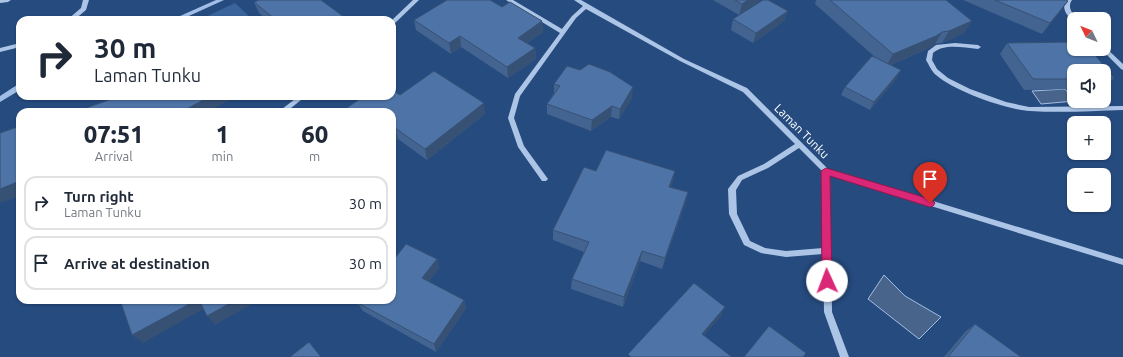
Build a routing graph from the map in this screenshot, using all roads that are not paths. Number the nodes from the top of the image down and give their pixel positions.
1 (8, 0) edge
2 (86, 0) edge
3 (416, 0) edge
4 (508, 0) edge
5 (577, 0) edge
6 (1069, 0) edge
7 (0, 1) edge
8 (586, 6) junction
9 (1068, 12) edge
10 (75, 16) edge
11 (396, 19) edge
12 (564, 32) junction
13 (16, 46) edge
14 (978, 47) dead end
15 (0, 50) edge
16 (1111, 56) edge
17 (1123, 68) edge
18 (298, 100) edge
19 (287, 108) edge
20 (1123, 108) edge
21 (800, 144) junction
22 (826, 171) junction
23 (544, 179) dead end
24 (826, 251) junction
25 (1123, 262) edge
26 (845, 357) edge

1 - 7 street
2 - 10 street
3 - 11 street
4 - 12 street
5 - 8 street, Laman Tunku
6 - 9 street
8 - 12 street
8 - 21 street, Laman Tunku
12 - 23 street
13 - 15 street
14 - 20 street
16 - 17 street
18 - 19 street
21 - 22 street, Laman Tunku
21 - 24 street
22 - 24 street
22 - 25 street, Laman Tunku
24 - 26 street

